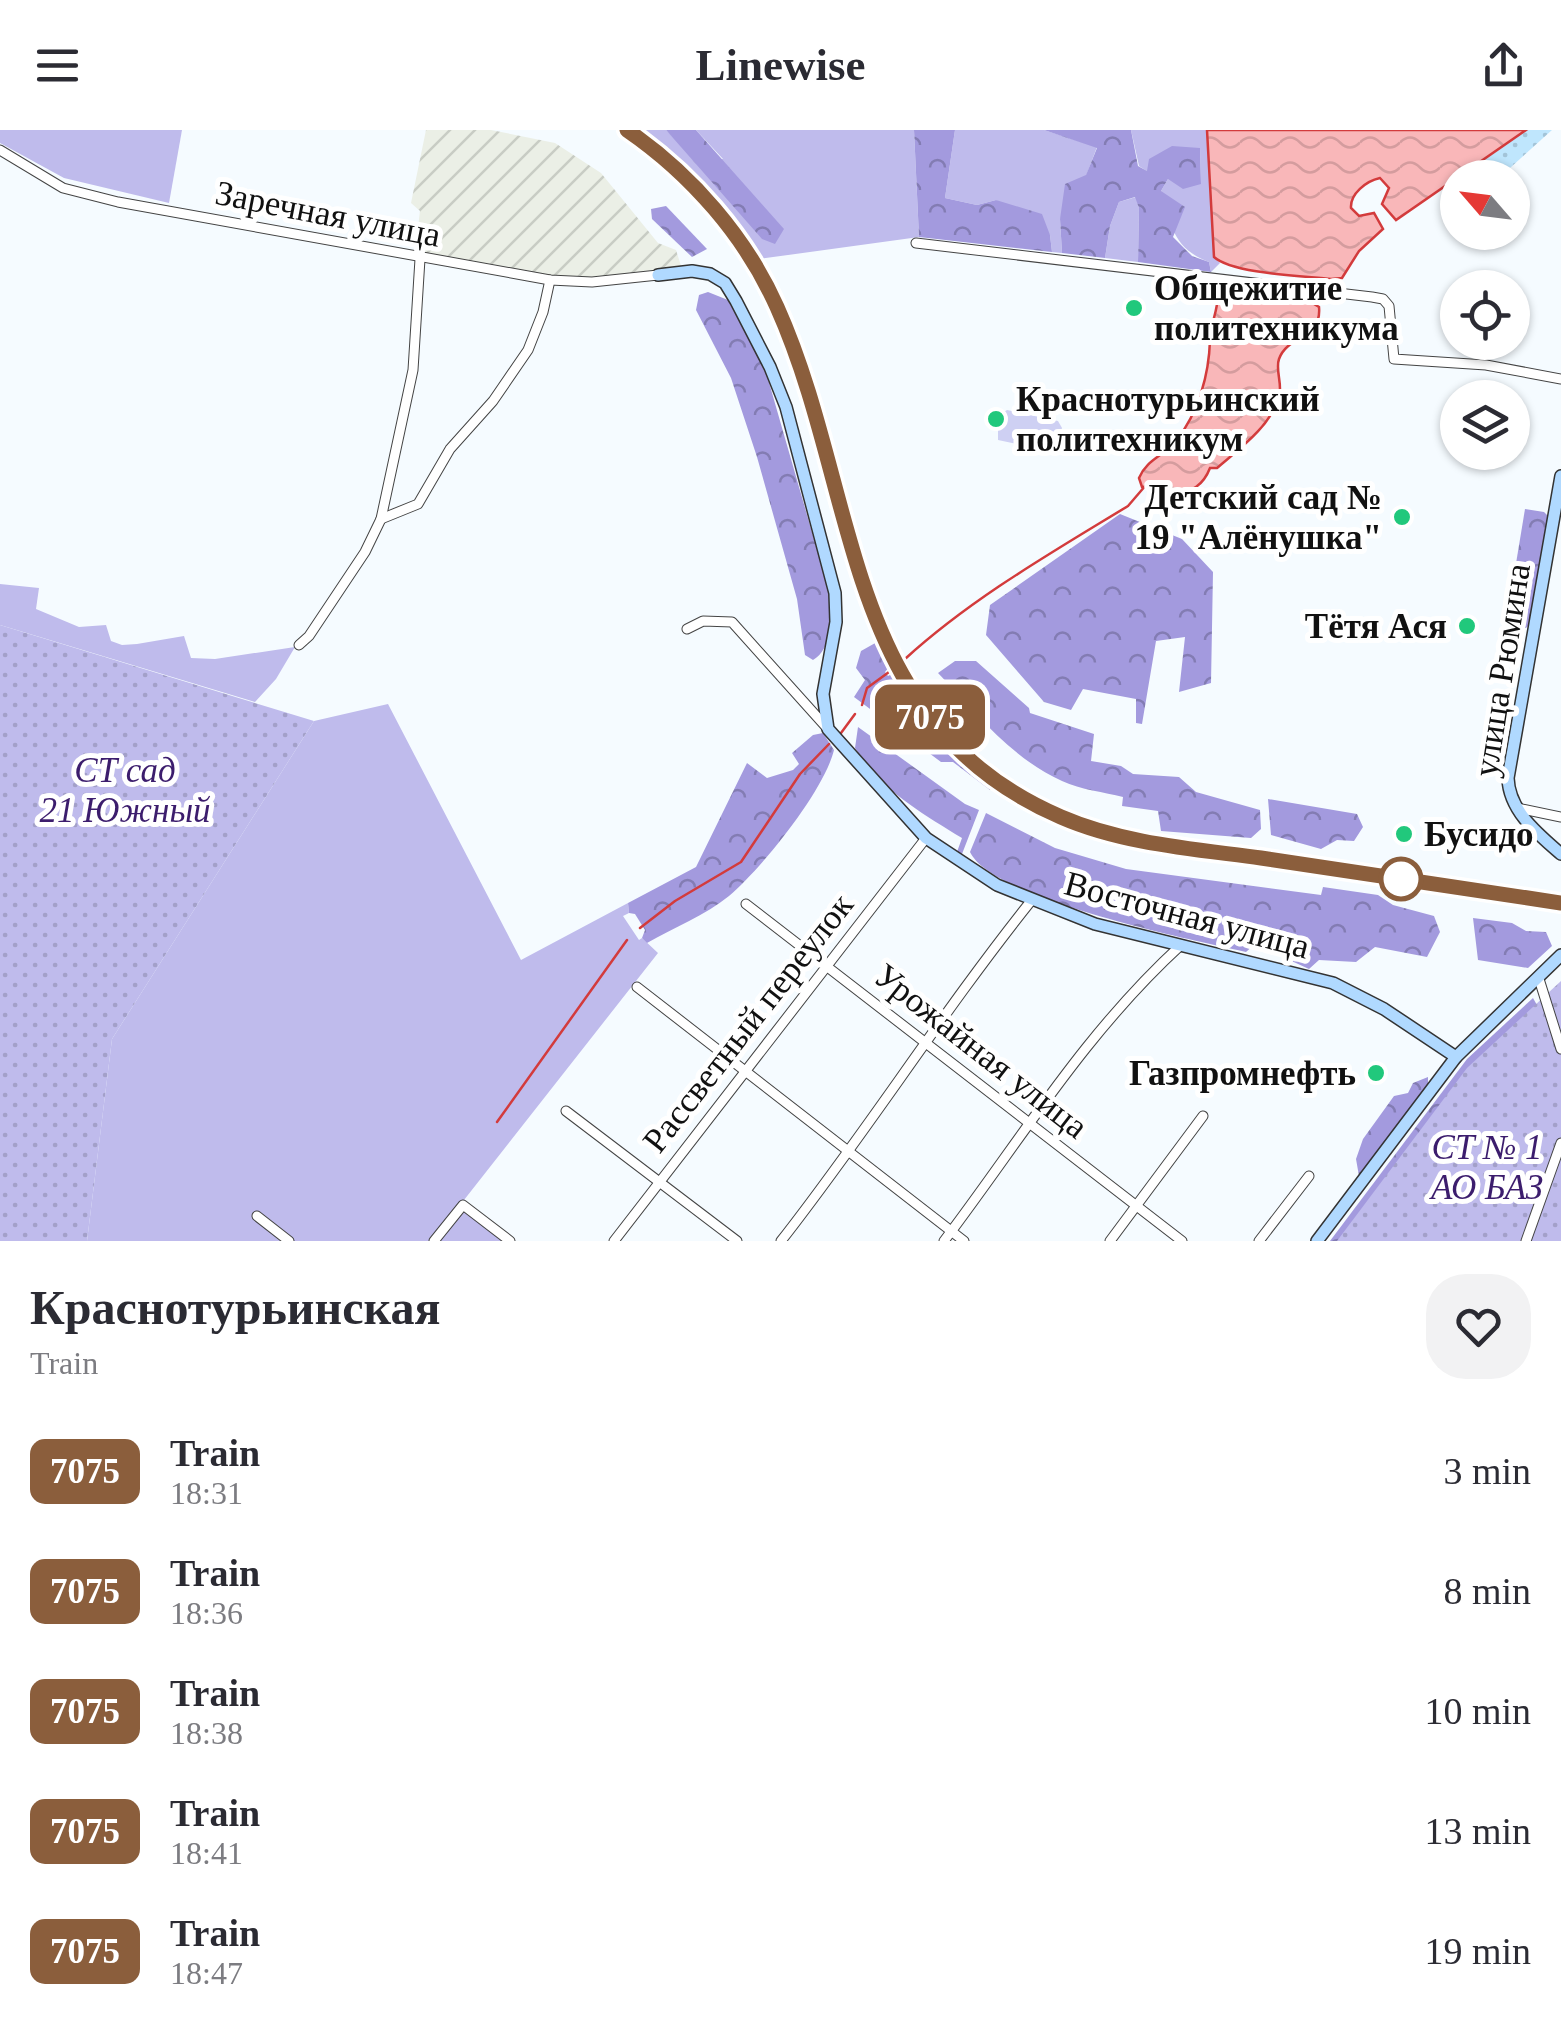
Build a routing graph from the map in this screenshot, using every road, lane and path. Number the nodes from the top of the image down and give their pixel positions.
1 (0, 150) edge
2 (916, 243) dead end
3 (420, 259) junction
4 (658, 276) joint
5 (550, 280) junction
6 (1561, 379) edge
7 (1561, 476) edge
8 (381, 519) junction
9 (688, 628) dead end
10 (299, 645) dead end
11 (828, 729) junction
12 (1517, 808) junction
13 (1561, 817) edge
14 (926, 838) junction
15 (1561, 854) edge
16 (1031, 901) junction
17 (746, 904) dead end
18 (1181, 945) junction
19 (1561, 955) edge
20 (827, 966) junction
21 (1539, 979) junction
22 (636, 986) dead end
23 (924, 1042) junction
24 (1561, 1049) edge
25 (1456, 1056) junction
26 (746, 1071) junction
27 (566, 1110) dead end
28 (1202, 1116) dead end
29 (1028, 1122) junction
30 (1561, 1143) edge
31 (850, 1152) junction
32 (1309, 1176) dead end
33 (660, 1182) junction
34 (1137, 1206) junction
35 (257, 1216) dead end
36 (951, 1231) junction
37 (289, 1241) edge
38 (434, 1241) edge
39 (510, 1241) edge
40 (614, 1241) edge
41 (736, 1241) edge
42 (781, 1241) edge
43 (944, 1241) edge
44 (964, 1241) edge
45 (1110, 1241) edge
46 (1182, 1241) edge
47 (1259, 1241) edge
48 (1317, 1241) edge
49 (1526, 1241) edge

1 - 3 street, Заречная улица
2 - 6 street
3 - 5 street, Заречная улица
3 - 8 street
4 - 5 street, Заречная улица
4 - 11 street
5 - 8 street
7 - 12 street, улица Рюмина
8 - 10 street
9 - 11 street
11 - 14 street, Восточная улица
12 - 13 street
12 - 15 street, улица Рюмина
14 - 16 street, Восточная улица
14 - 20 street, Рассветный переулок
16 - 18 street, Восточная улица
16 - 23 street
17 - 20 street, Урожайная улица
18 - 25 street, Восточная улица
18 - 29 street
19 - 21 street
20 - 23 street, Урожайная улица
20 - 26 street, Рассветный переулок
21 - 24 street
21 - 25 street
22 - 26 street
23 - 29 street, Урожайная улица
23 - 31 street
25 - 48 street
26 - 31 street
26 - 33 street, Рассветный переулок
27 - 33 street
28 - 34 street
29 - 34 street, Урожайная улица
29 - 36 street
30 - 49 street
31 - 36 street
31 - 42 street
32 - 47 street
33 - 40 street, Рассветный переулок
33 - 41 street
34 - 45 street
34 - 46 street, Урожайная улица
35 - 37 street
36 - 43 street
36 - 44 street
38 - 39 street

